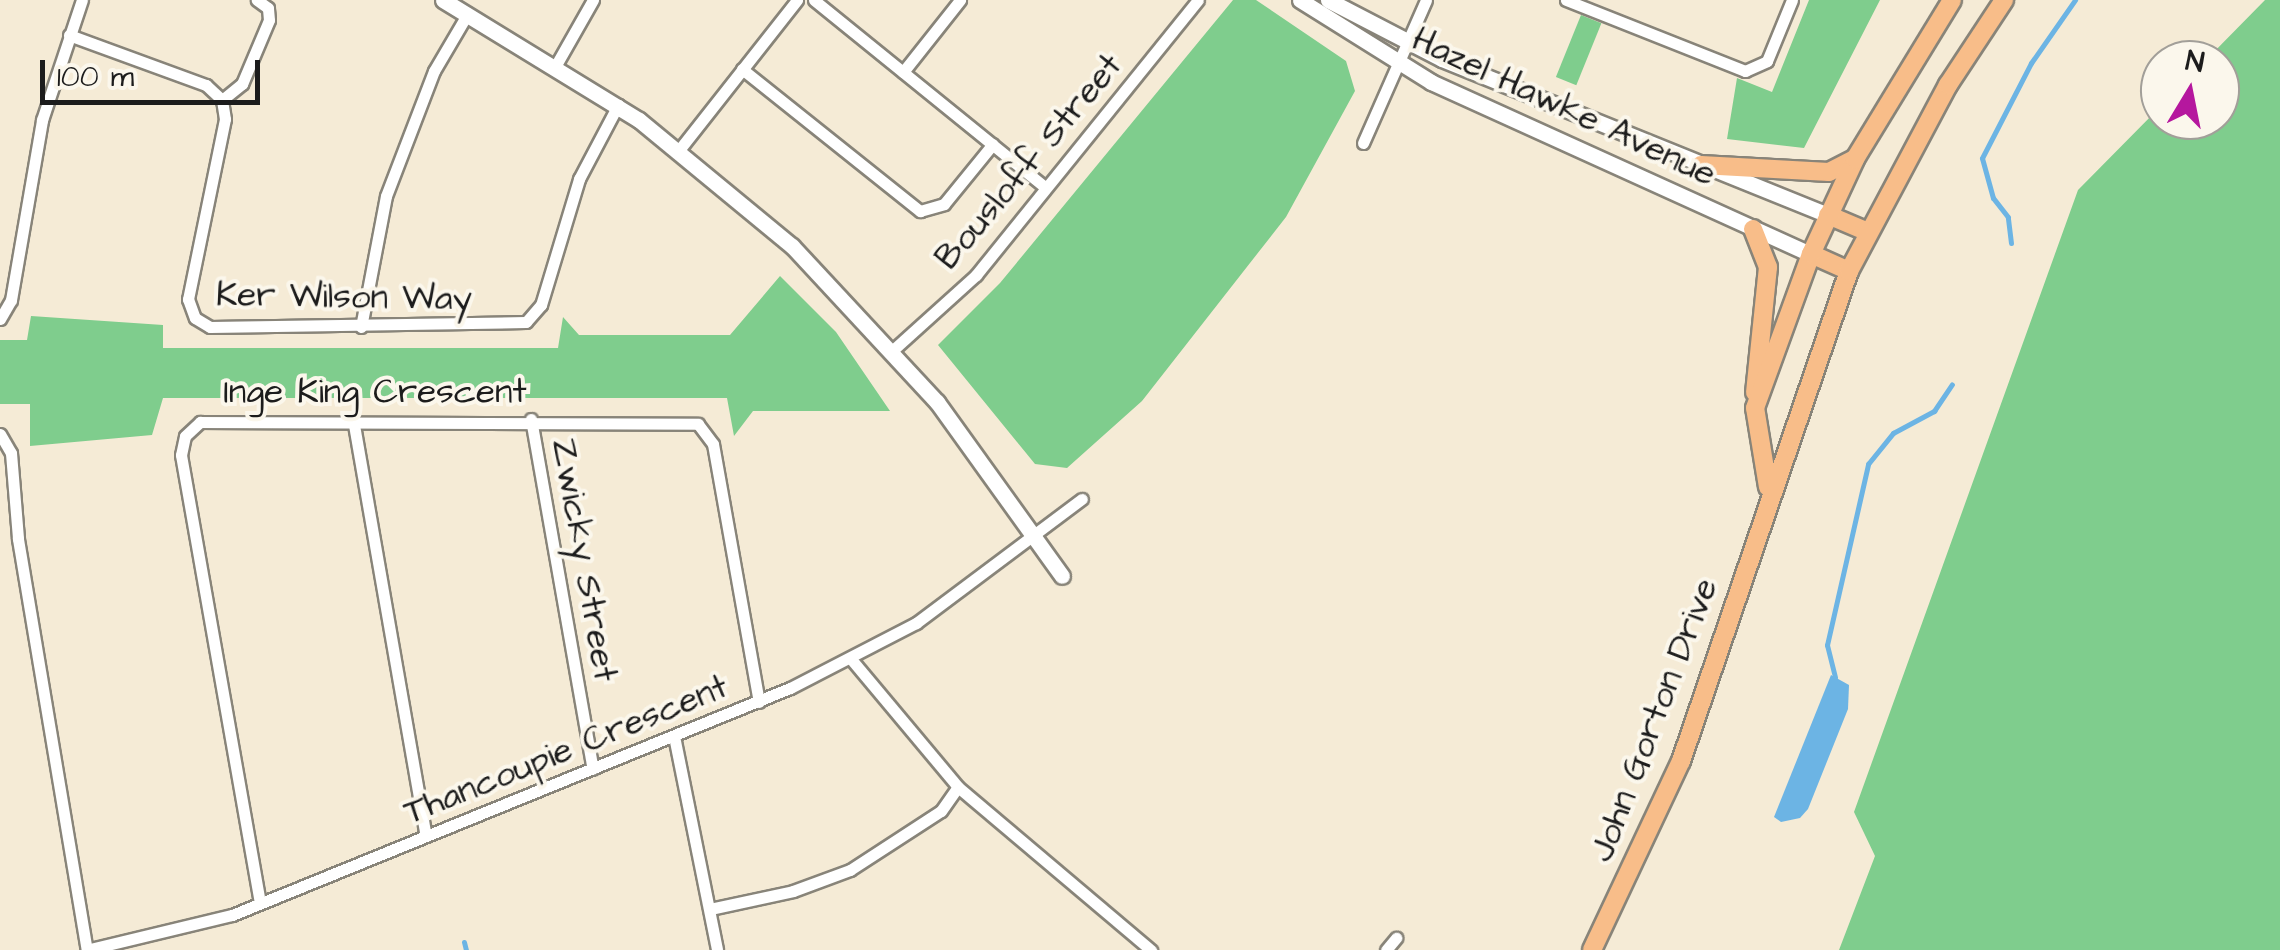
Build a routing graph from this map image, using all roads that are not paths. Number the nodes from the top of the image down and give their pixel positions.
1 (82, 0) edge
2 (442, 0) edge
3 (593, 0) edge
4 (796, 0) edge
5 (814, 0) edge
6 (960, 0) edge
7 (1198, 0) edge
8 (1300, 0) edge
9 (1328, 0) edge
10 (1426, 0) edge
11 (1566, 0) edge
12 (1792, 0) edge
13 (1952, 0) edge
14 (2004, 0) edge
15 (267, 2) edge
16 (468, 13) junction
17 (69, 35) junction
18 (1410, 43) junction
19 (556, 65) junction
20 (1400, 66) junction
21 (742, 70) junction
22 (903, 72) junction
23 (222, 100) junction
24 (618, 106) junction
25 (1363, 143) dead end
26 (993, 144) junction
27 (679, 150) junction
28 (1855, 159) junction
29 (1700, 165) junction
30 (1045, 187) junction
31 (1828, 215) junction
32 (1753, 229) junction
33 (1868, 232) junction
34 (1811, 254) junction
35 (1850, 271) junction
36 (0, 319) edge
37 (361, 327) junction
38 (893, 350) junction
39 (1755, 408) junction
40 (353, 419) junction
41 (531, 419) junction
42 (0, 434) edge
43 (1082, 499) dead end
44 (1767, 508) junction
45 (1032, 538) junction
46 (1062, 576) dead end
47 (851, 659) junction
48 (759, 702) junction
49 (674, 736) junction
50 (593, 769) junction
51 (958, 787) junction
52 (426, 836) junction
53 (260, 904) junction
54 (710, 909) junction
55 (1396, 938) dead end
56 (89, 950) edge
57 (717, 950) edge
58 (1151, 950) edge
59 (1386, 950) edge
60 (1592, 950) edge

1 - 17 street
2 - 16 street
3 - 19 street
4 - 21 street
5 - 22 street
6 - 22 street
7 - 30 street, Bousloff Street
8 - 20 street, Hazel Hawke Avenue
9 - 18 street, Hazel Hawke Avenue
10 - 18 street
11 - 12 street
13 - 28 main road
14 - 33 main road, John Gorton Drive
15 - 23 street
16 - 19 street
16 - 37 street
17 - 23 street
17 - 36 street
18 - 20 street
18 - 29 street, Hazel Hawke Avenue
19 - 24 street
20 - 25 street
20 - 32 street, Hazel Hawke Avenue
21 - 26 street
21 - 27 street
22 - 26 street
23 - 37 street, Ker Wilson Way
24 - 27 street
24 - 37 street, Ker Wilson Way
26 - 30 street
27 - 38 street
28 - 29 main road
28 - 31 main road
29 - 31 street, Hazel Hawke Avenue
30 - 38 street, Bousloff Street
31 - 33 main road
31 - 34 main road
32 - 34 street, Hazel Hawke Avenue
32 - 39 main road
33 - 35 main road, John Gorton Drive
34 - 35 main road
34 - 39 main road
35 - 44 main road, John Gorton Drive
38 - 45 street
39 - 44 main road, John Gorton Drive
40 - 41 street, Inge King Crescent
40 - 52 street
40 - 53 street, Inge King Crescent
41 - 48 street, Inge King Crescent
41 - 50 street, Zwicky Street
42 - 56 street, Thancoupie Crescent
43 - 45 street, Thancoupie Crescent
44 - 60 main road, John Gorton Drive
45 - 46 street
45 - 47 street, Thancoupie Crescent
47 - 48 street, Thancoupie Crescent
47 - 51 street
48 - 49 street, Thancoupie Crescent
49 - 50 street, Thancoupie Crescent
49 - 54 street
50 - 52 street, Thancoupie Crescent
51 - 54 street
51 - 58 street
52 - 53 street, Thancoupie Crescent
53 - 56 street, Thancoupie Crescent
54 - 57 street
55 - 59 street

